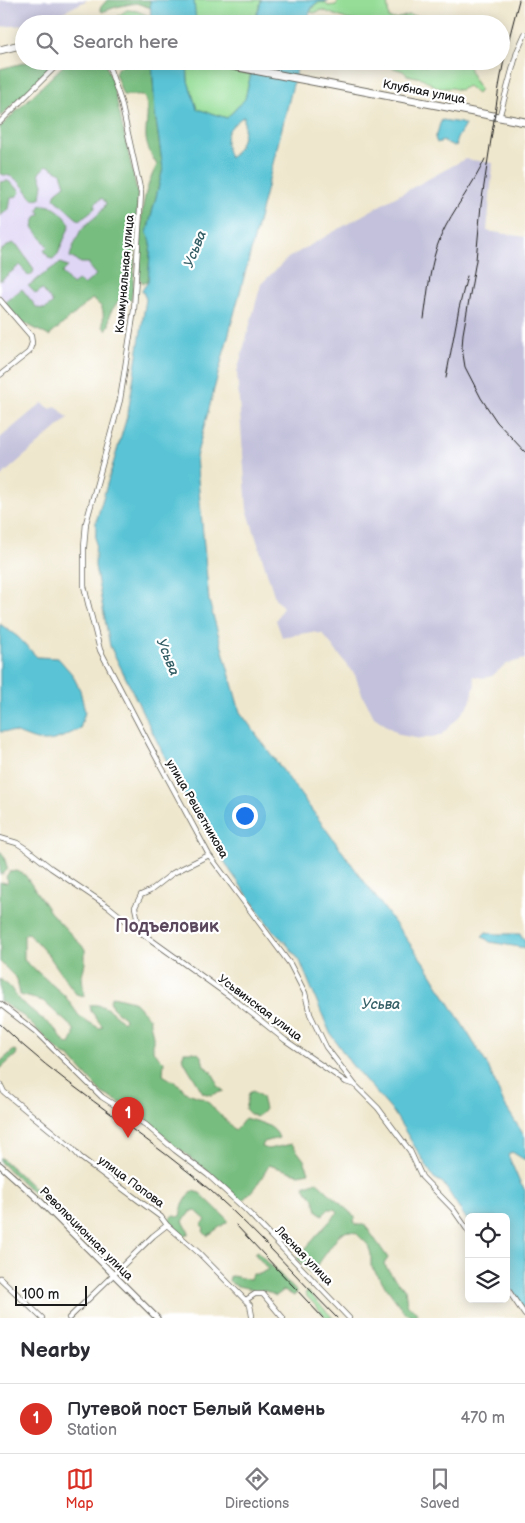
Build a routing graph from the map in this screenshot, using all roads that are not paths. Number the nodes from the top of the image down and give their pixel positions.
1 (525, 34) edge
2 (15, 46) edge
3 (0, 50) edge
4 (52, 70) edge
5 (111, 70) edge
6 (255, 70) edge
7 (499, 118) junction
8 (0, 122) edge
9 (525, 122) edge
10 (0, 300) edge
11 (0, 375) edge
12 (84, 547) joint
13 (0, 838) edge
14 (209, 855) junction
15 (136, 929) junction
16 (0, 1004) edge
17 (0, 1084) edge
18 (355, 1084) junction
19 (0, 1165) edge
20 (167, 1225) junction
21 (465, 1226) edge
22 (114, 1275) junction
23 (0, 1278) edge
24 (510, 1293) edge
25 (246, 1300) junction
26 (525, 1315) edge
27 (252, 1316) dead end
28 (42, 1318) edge
29 (69, 1318) edge
30 (157, 1318) edge
31 (283, 1318) edge
32 (349, 1318) edge

1 - 7 street
2 - 3 main road
4 - 8 street
5 - 12 street, Коммунальная улица
6 - 7 main road, Клубная улица
7 - 9 main road, Клубная улица
10 - 11 street
12 - 14 street, улица Решетникова
13 - 15 street, Усьвинская улица
14 - 15 street
14 - 18 street, улица Решетникова
15 - 18 street, Усьвинская улица
16 - 32 street, Лесная улица
17 - 20 street, улица Попова
18 - 21 street, Усьвинская улица
19 - 22 street, Революционная улица
20 - 22 street
20 - 25 street, улица Попова
22 - 29 street
22 - 30 street, Революционная улица
23 - 28 street
24 - 26 street
25 - 27 street, улица Попова
25 - 31 street

